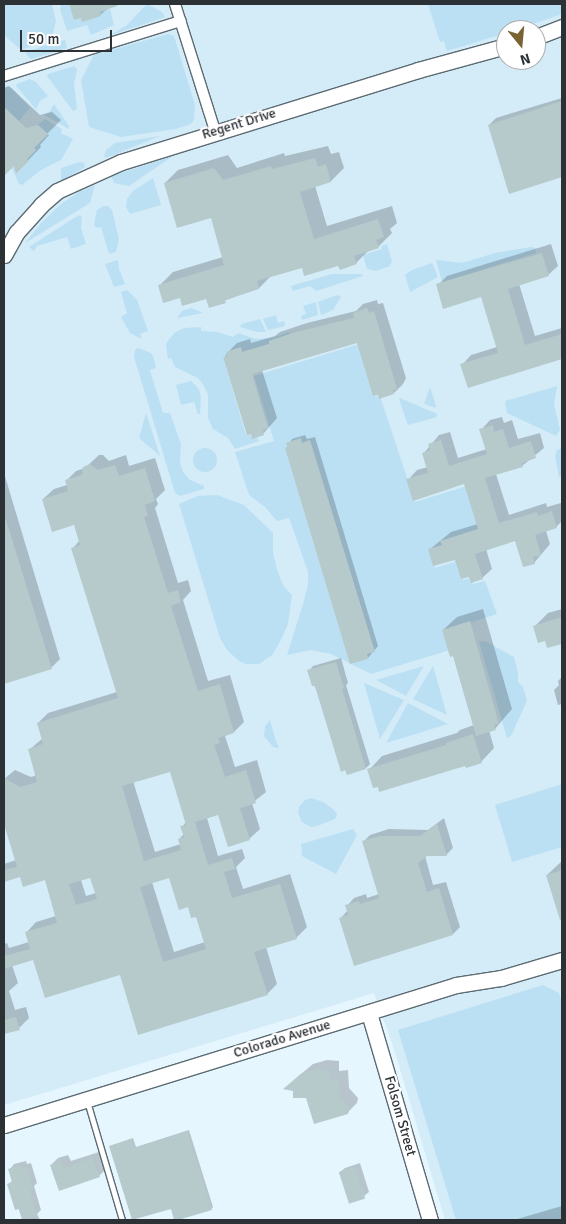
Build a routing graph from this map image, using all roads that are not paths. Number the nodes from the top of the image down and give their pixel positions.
1 (175, 4) edge
2 (180, 21) junction
3 (562, 27) edge
4 (546, 33) edge
5 (496, 49) edge
6 (4, 76) edge
7 (215, 131) junction
8 (4, 255) edge
9 (562, 960) edge
10 (369, 1013) junction
11 (87, 1099) junction
12 (4, 1125) edge
13 (122, 1220) edge
14 (430, 1220) edge

1 - 2 street
2 - 6 street
2 - 7 street
3 - 4 street
5 - 7 street, Regent Drive
7 - 8 street, Regent Drive
9 - 10 street, Colorado Avenue
10 - 11 street, Colorado Avenue
10 - 14 street, Folsom Street
11 - 12 street, Colorado Avenue
11 - 13 lane

